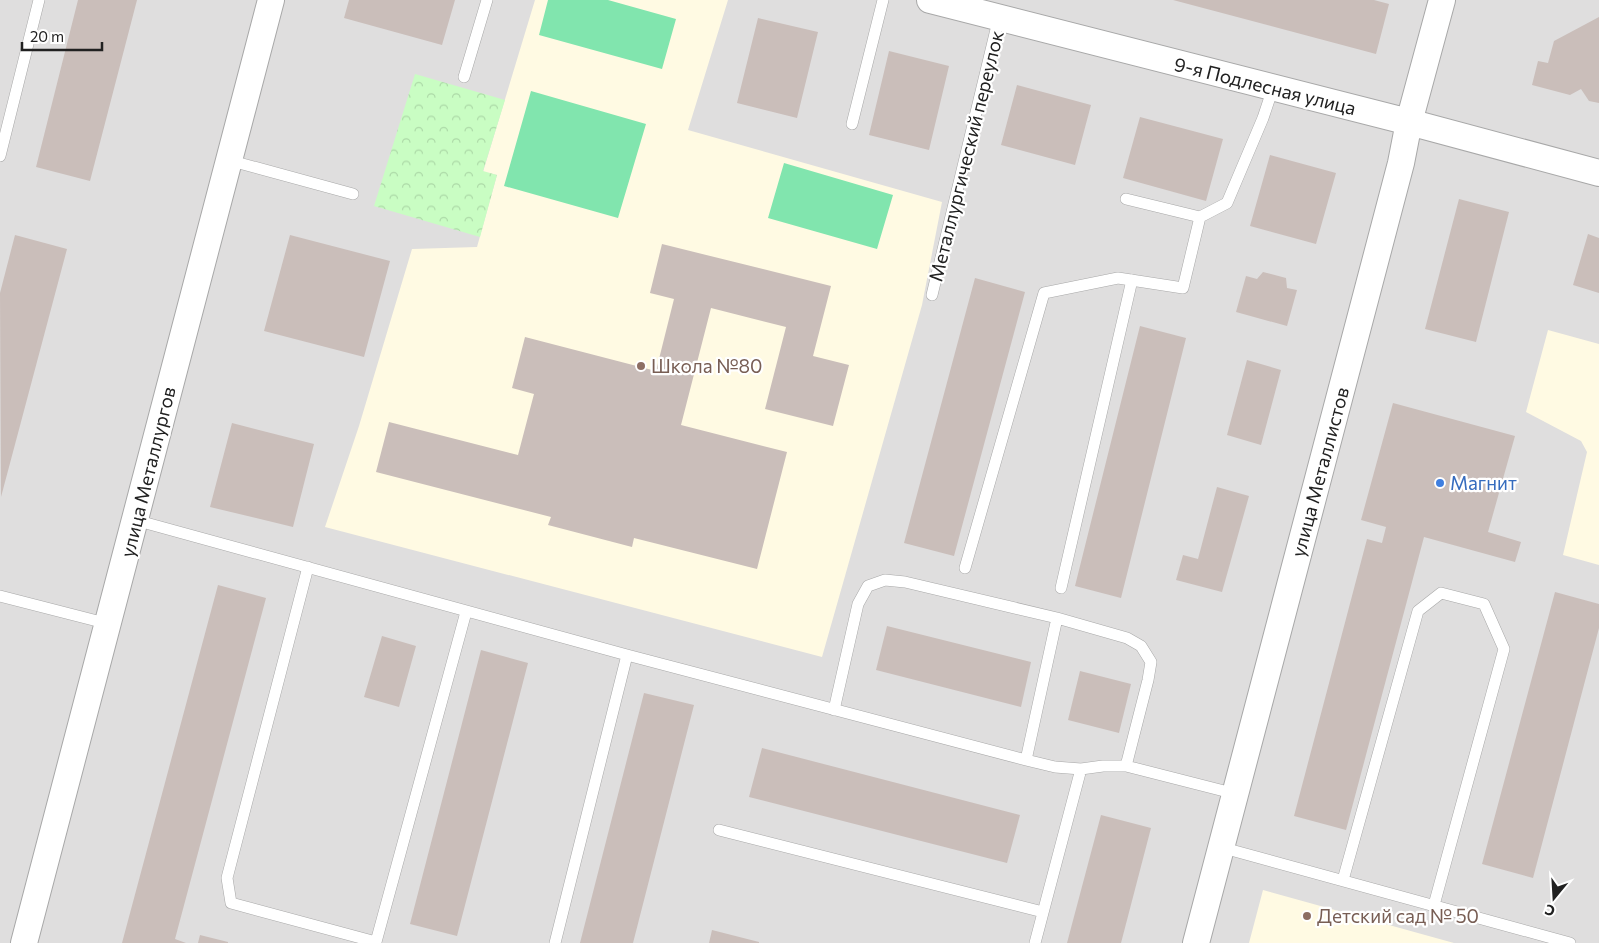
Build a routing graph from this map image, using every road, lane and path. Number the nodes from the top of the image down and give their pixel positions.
1 (39, 0) edge
2 (271, 0) edge
3 (486, 0) edge
4 (883, 0) edge
5 (930, 0) edge
6 (1442, 0) edge
7 (964, 4) edge
8 (999, 18) junction
9 (464, 77) dead end
10 (1273, 88) junction
11 (1409, 122) junction
12 (852, 124) dead end
13 (0, 156) edge
14 (228, 160) junction
15 (1599, 173) edge
16 (353, 194) dead end
17 (1126, 199) dead end
18 (1200, 217) junction
19 (1132, 280) junction
20 (932, 295) dead end
21 (135, 520) junction
22 (308, 567) junction
23 (964, 568) dead end
24 (1061, 588) dead end
25 (0, 596) edge
26 (466, 612) junction
27 (1057, 618) junction
28 (109, 624) junction
29 (627, 656) junction
30 (834, 710) junction
31 (1026, 760) junction
32 (1126, 766) junction
33 (1081, 769) junction
34 (1236, 794) junction
35 (719, 830) dead end
36 (1220, 847) junction
37 (1343, 880) junction
38 (1434, 906) junction
39 (1043, 912) junction
40 (24, 943) edge
41 (378, 943) edge
42 (555, 943) edge
43 (1035, 943) edge
44 (1196, 943) edge
45 (1570, 943) edge

1 - 13 lane
2 - 14 street, улица Металлургов
3 - 9 lane
4 - 12 lane
5 - 7 street, 9-я Подлесная улица
6 - 11 street, улица Металлистов
7 - 8 street, 9-я Подлесная улица
8 - 10 street, 9-я Подлесная улица
8 - 20 lane, Металлургический переулок
10 - 11 street, 9-я Подлесная улица
10 - 18 lane
11 - 15 street, 9-я Подлесная улица
11 - 34 street, улица Металлистов
14 - 16 lane
14 - 21 street, улица Металлургов
17 - 18 lane
18 - 19 lane
19 - 23 lane
19 - 24 lane
21 - 22 lane
21 - 28 street, улица Металлургов
22 - 26 lane
22 - 41 lane
25 - 28 lane
26 - 29 lane
26 - 41 lane
27 - 30 lane
27 - 31 lane
27 - 32 lane
28 - 40 street, улица Металлургов
29 - 30 lane
29 - 42 lane
30 - 31 lane
31 - 33 lane
32 - 33 lane
32 - 34 lane
33 - 39 lane
34 - 36 street, улица Металлистов
35 - 39 lane
36 - 37 lane
36 - 44 street, улица Металлистов
37 - 38 lane
37 - 38 lane
38 - 45 lane
39 - 43 lane

